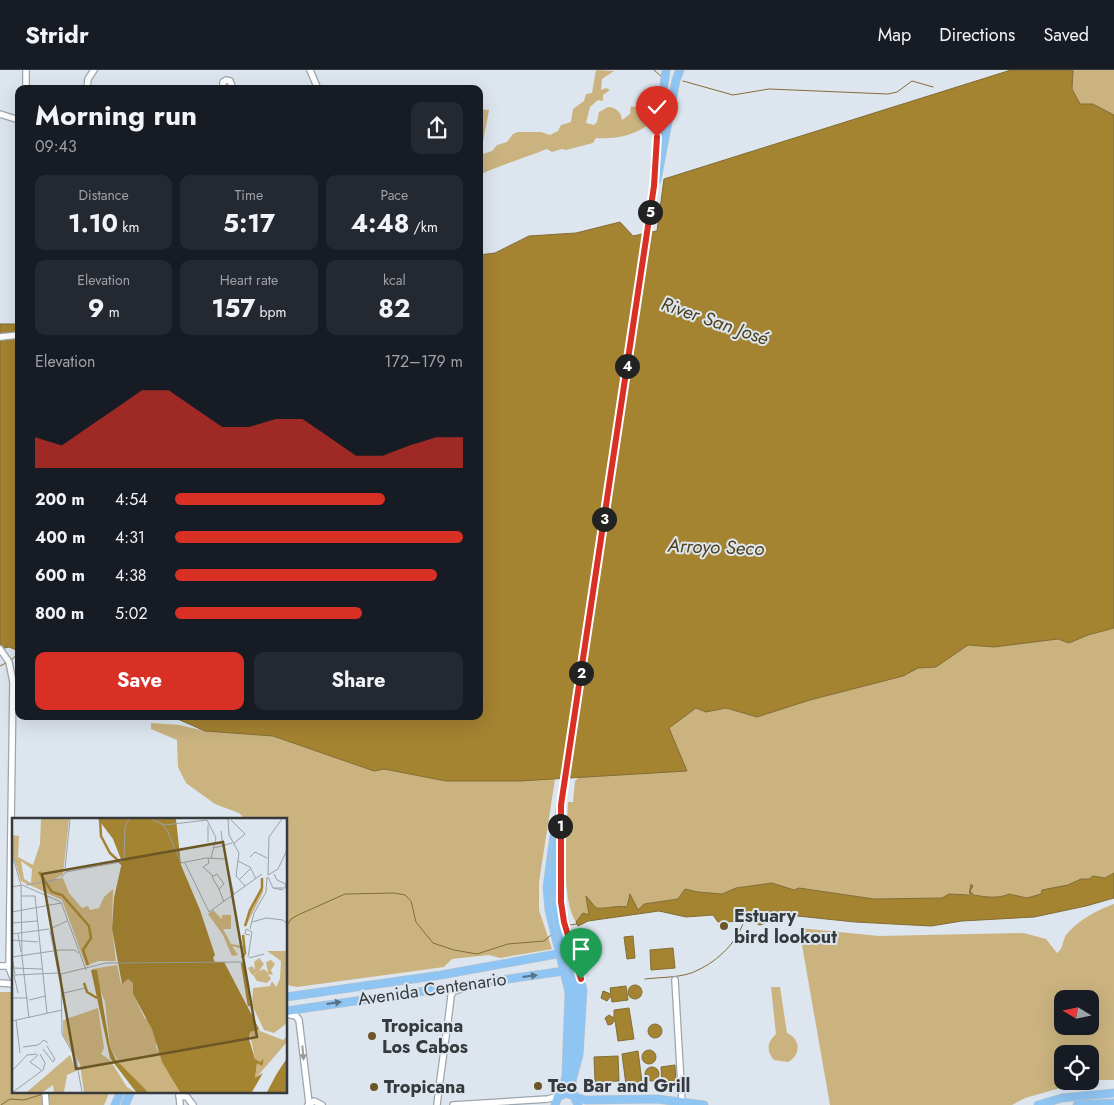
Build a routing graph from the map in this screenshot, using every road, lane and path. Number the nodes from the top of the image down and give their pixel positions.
1 (19, 70) edge
2 (26, 70) edge
3 (94, 70) edge
4 (310, 70) edge
5 (666, 70) edge
6 (680, 70) edge
7 (26, 85) edge
8 (87, 85) edge
9 (223, 85) edge
10 (231, 85) edge
11 (316, 85) edge
12 (0, 114) edge
13 (15, 119) edge
14 (654, 186) junction
15 (15, 336) edge
16 (0, 338) edge
17 (0, 649) edge
18 (561, 805) junction
19 (573, 952) junction
20 (561, 955) junction
21 (0, 966) edge
22 (9, 966) junction
23 (572, 972) junction
24 (12, 976) edge
25 (675, 980) dead end
26 (480, 982) junction
27 (288, 997) edge
28 (288, 1013) edge
29 (288, 1014) edge
30 (570, 1077) junction
31 (45, 1092) edge
32 (121, 1092) edge
33 (131, 1092) edge
34 (1114, 1093) edge
35 (179, 1094) edge
36 (560, 1095) junction
37 (574, 1096) junction
38 (635, 1102) edge
39 (682, 1102) junction
40 (1114, 1102) edge
41 (309, 1104) edge
42 (46, 1105) edge
43 (115, 1105) edge
44 (125, 1105) edge
45 (180, 1105) edge
46 (193, 1105) edge
47 (322, 1105) edge
48 (437, 1105) edge
49 (453, 1105) edge
50 (555, 1105) edge
51 (578, 1105) edge
52 (704, 1105) edge
53 (1038, 1105) edge
54 (1077, 1105) edge

1 - 2 street
2 - 7 street
3 - 8 street
4 - 11 street
5 - 14 main road
6 - 14 main road
9 - 10 street
12 - 13 street
14 - 18 main road
15 - 16 street
17 - 22 street
18 - 19 main road, bridge
18 - 20 main road, bridge
18 - 23 main road, bridge
19 - 20 main road, Avenida Centenario
19 - 23 main road
20 - 23 main road
20 - 27 main road, Avenida Centenario
21 - 22 street
22 - 24 street
26 -> 23 main road, Avenida Centenario
23 - 30 main road
23 - 30 main road
23 - 30 main road
25 - 39 street
28 -> 26 main road, Avenida Centenario
26 - 48 street
29 -> 41 street
30 - 36 main road
30 - 37 main road
31 - 42 street
32 - 43 main road
33 - 44 main road
34 - 53 main road
35 - 45 street
35 - 46 street
36 - 37 main road
36 - 49 street
36 - 50 main road
37 - 38 main road
37 - 51 main road
38 - 39 main road
39 - 52 main road
40 - 54 main road
41 - 47 street

